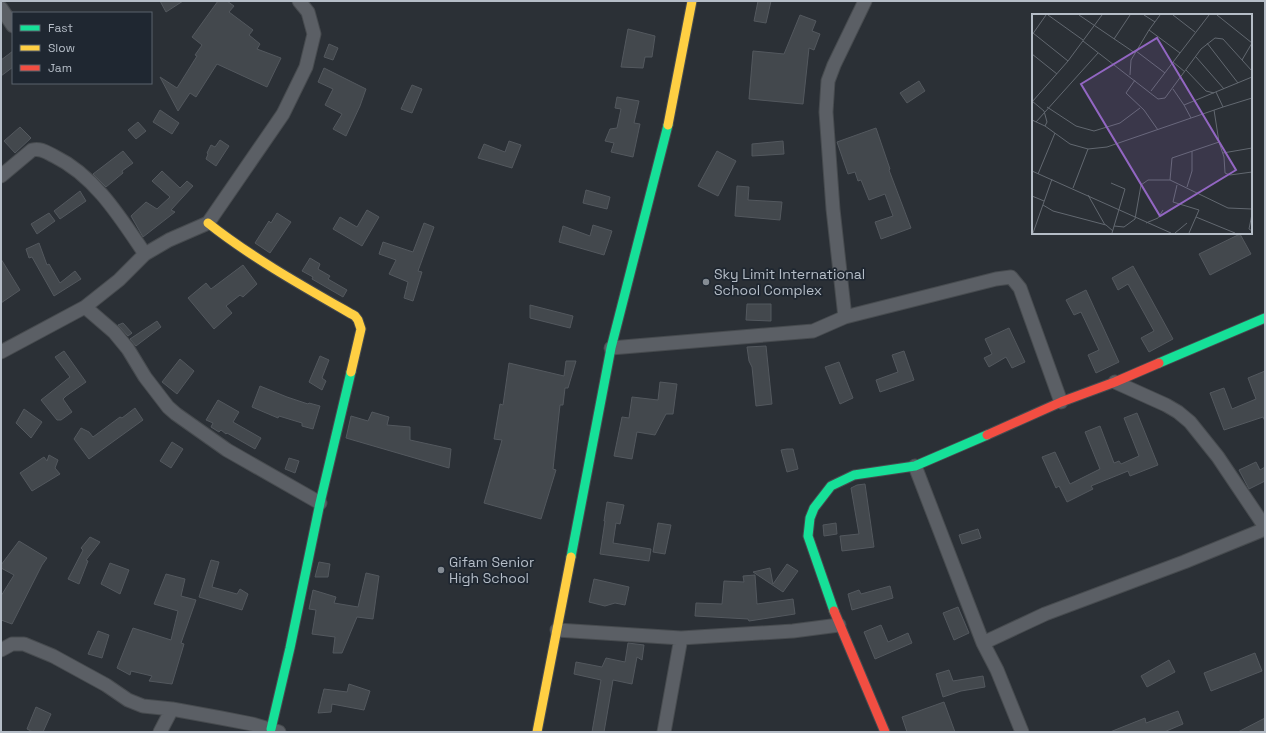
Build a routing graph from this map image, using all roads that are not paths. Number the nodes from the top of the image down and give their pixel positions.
1 (298, 1) edge
2 (692, 1) edge
3 (866, 1) edge
4 (1, 8) edge
5 (12, 24) edge
6 (1, 176) edge
7 (208, 223) junction
8 (145, 254) junction
9 (85, 307) junction
10 (845, 317) junction
11 (1265, 318) edge
12 (611, 348) junction
13 (1, 352) edge
14 (1114, 382) junction
15 (1061, 402) junction
16 (915, 466) junction
17 (320, 503) junction
18 (1259, 508) edge
19 (1265, 528) edge
20 (839, 626) junction
21 (557, 630) junction
22 (681, 638) junction
23 (983, 643) junction
24 (1, 650) edge
25 (172, 709) junction
26 (275, 731) edge
27 (160, 732) edge
28 (537, 732) edge
29 (664, 732) edge
30 (885, 732) edge
31 (1022, 732) edge

1 - 7 street
2 - 12 street
3 - 10 street
4 - 5 street
6 - 8 street
7 - 8 street
7 - 17 street
8 - 9 street
9 - 13 street
9 - 17 street
10 - 12 street
10 - 15 street
11 - 14 street
12 - 21 street
14 - 15 street
14 - 18 street
15 - 16 street
16 - 20 street
16 - 23 street
17 - 26 street
18 - 19 street
19 - 23 street
20 - 22 street
20 - 30 street
21 - 22 street
21 - 28 street
22 - 29 street
23 - 31 street
24 - 25 street
25 - 26 street
25 - 27 street

